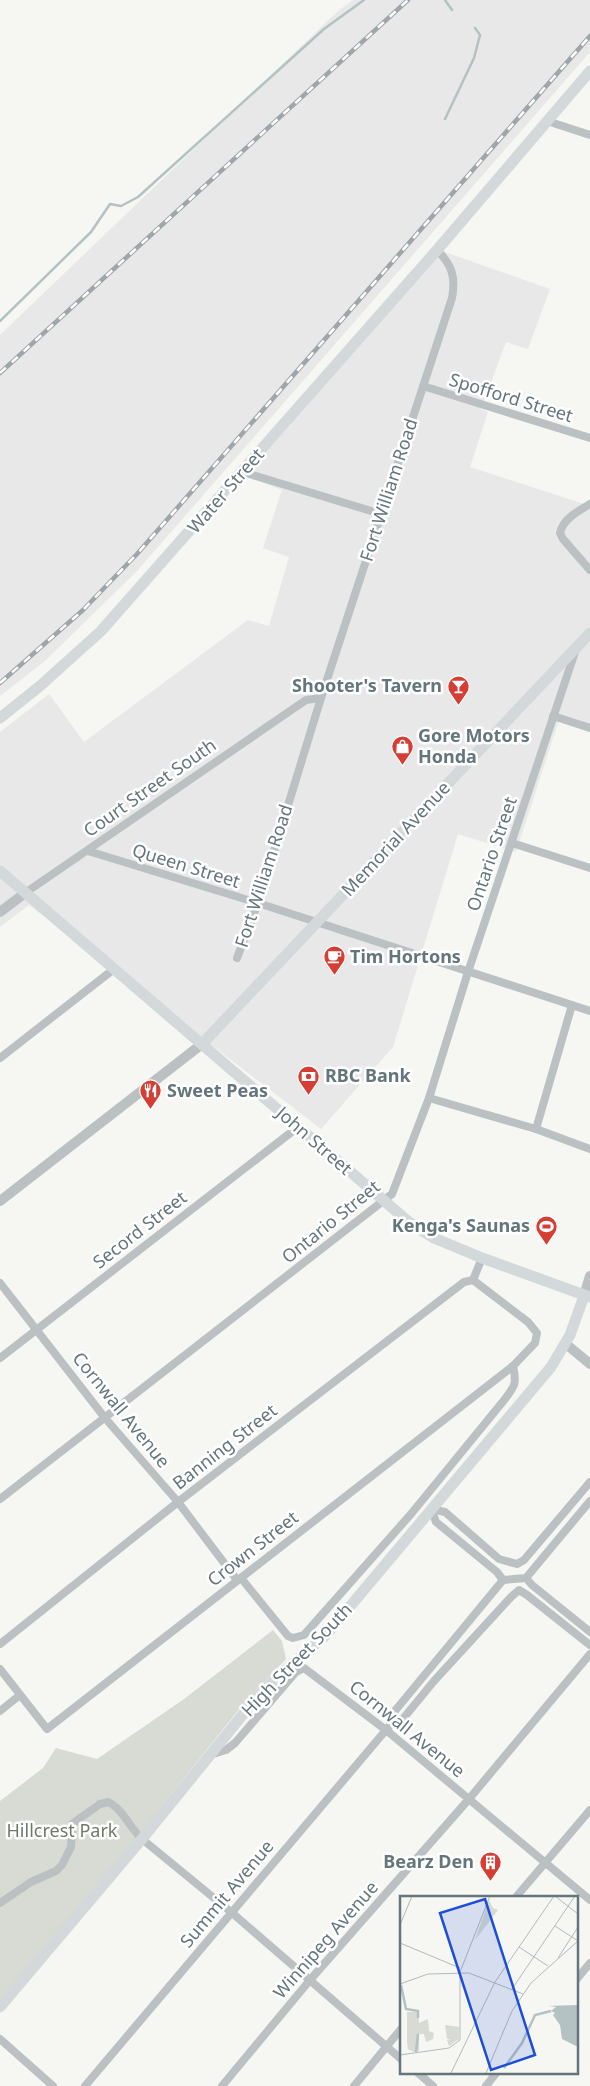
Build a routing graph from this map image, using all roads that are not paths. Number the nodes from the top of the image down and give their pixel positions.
1 (590, 71) edge
2 (547, 121) junction
3 (590, 135) edge
4 (437, 250) junction
5 (423, 386) junction
6 (590, 438) edge
7 (243, 472) junction
8 (590, 504) edge
9 (380, 514) junction
10 (590, 570) edge
11 (590, 633) edge
12 (576, 648) junction
13 (321, 698) junction
14 (553, 716) junction
15 (0, 718) edge
16 (590, 728) edge
17 (512, 843) junction
18 (88, 851) junction
19 (590, 868) edge
20 (0, 871) edge
21 (25, 893) junction
22 (258, 903) junction
23 (0, 912) edge
24 (317, 923) junction
25 (237, 958) dead end
26 (114, 969) junction
27 (468, 972) junction
28 (572, 1005) junction
29 (590, 1011) edge
30 (202, 1044) junction
31 (0, 1058) edge
32 (429, 1098) junction
33 (298, 1127) junction
34 (536, 1129) junction
35 (590, 1149) edge
36 (0, 1201) edge
37 (383, 1202) junction
38 (482, 1258) junction
39 (590, 1276) edge
40 (474, 1280) junction
41 (0, 1283) edge
42 (587, 1296) edge
43 (36, 1330) junction
44 (566, 1344) junction
45 (0, 1358) edge
46 (590, 1364) edge
47 (513, 1366) junction
48 (105, 1418) junction
49 (590, 1482) edge
50 (0, 1499) edge
51 (178, 1502) junction
52 (590, 1502) edge
53 (431, 1508) junction
54 (526, 1578) junction
55 (239, 1579) junction
56 (503, 1580) junction
57 (590, 1632) edge
58 (0, 1644) edge
59 (590, 1645) edge
60 (590, 1654) edge
61 (0, 1669) edge
62 (425, 1674) junction
63 (434, 1681) junction
64 (20, 1695) junction
65 (0, 1711) edge
66 (393, 1722) junction
67 (386, 1730) junction
68 (210, 1755) junction
69 (469, 1799) junction
70 (590, 1810) edge
71 (142, 1839) junction
72 (545, 1863) junction
73 (517, 1896) edge
74 (590, 1900) edge
75 (0, 1903) edge
76 (231, 1912) junction
77 (590, 1963) edge
78 (578, 1978) edge
79 (310, 1980) junction
80 (0, 2007) edge
81 (400, 2030) edge
82 (0, 2039) edge
83 (386, 2046) junction
84 (400, 2058) edge
85 (419, 2074) edge
86 (496, 2074) edge
87 (54, 2086) edge
88 (85, 2086) edge
89 (222, 2086) edge
90 (354, 2086) edge
91 (433, 2086) edge
92 (486, 2086) edge

1 - 2 main road
2 - 3 street
2 - 4 main road
4 - 5 street, Fort William Road
4 - 7 main road, Water Street
5 - 6 street, Spofford Street
5 - 9 street, Fort William Road
7 - 9 street
7 - 15 main road, Water Street
8 - 10 street
9 - 13 street, Fort William Road
11 - 12 main road, Memorial Avenue
12 - 14 street, Ontario Street
12 - 24 main road, Memorial Avenue
13 - 18 street, Court Street South
13 - 22 street, Fort William Road
14 - 16 street
14 - 17 street, Ontario Street
17 - 19 street
17 - 27 street, Ontario Street
18 - 21 street, Court Street South
18 - 22 street, Queen Street
20 - 21 main road, John Street
21 - 23 street, Court Street South
21 - 26 main road, John Street
22 - 24 street, Queen Street
22 - 25 street, Fort William Road
24 - 27 street, Queen Street
24 - 30 main road, Memorial Avenue
26 - 30 main road, John Street
26 - 31 street
27 - 28 street, Queen Street
27 - 32 street, Ontario Street
28 - 29 street, Queen Street
28 - 34 street
30 - 33 main road, John Street
30 - 36 street
32 - 34 street
32 - 37 street, Ontario Street
33 - 37 main road, John Street
33 - 43 street, Secord Street
34 - 35 street
37 - 38 main road, John Street
37 - 48 street, Ontario Street
38 - 40 street
38 - 42 main road, John Street
39 - 42 street, High Street South
40 - 47 street
40 - 51 street, Banning Street
41 - 43 street, Cornwall Avenue
42 - 44 main road, High Street South
43 - 45 street, Secord Street
43 - 48 street, Cornwall Avenue
44 - 46 street
44 - 53 main road, High Street South
47 - 55 street, Crown Street
47 - 55 street, Cornwall Avenue
48 - 50 street, Ontario Street
48 - 51 street, Cornwall Avenue
49 - 53 street
51 - 55 street, Cornwall Avenue
51 - 58 street, Banning Street
52 - 54 street
53 - 56 street
53 - 68 main road, High Street South
54 - 56 street
54 - 57 street
55 - 64 street, Crown Street
56 - 62 street, Summit Avenue
59 - 63 street, Summit Avenue
60 - 69 street, Winnipeg Avenue
61 - 64 street
62 - 63 street
62 - 66 street, Summit Avenue
63 - 66 street, Summit Avenue
64 - 65 street
66 - 67 street, Summit Avenue
67 - 68 street, Cornwall Avenue
67 - 69 street, Cornwall Avenue
67 - 76 street, Summit Avenue
68 - 71 main road, High Street South
69 - 72 street, Cornwall Avenue
69 - 79 street, Winnipeg Avenue
70 - 72 street
71 - 75 street
71 - 76 street
71 - 80 main road, High Street South
72 - 73 street
72 - 74 street, Cornwall Avenue
76 - 79 street
76 - 88 street, Summit Avenue
77 - 78 street
79 - 83 street
79 - 89 street, Winnipeg Avenue
81 - 83 street
82 - 87 street
83 - 84 street
83 - 90 street
85 - 91 street
86 - 92 street

